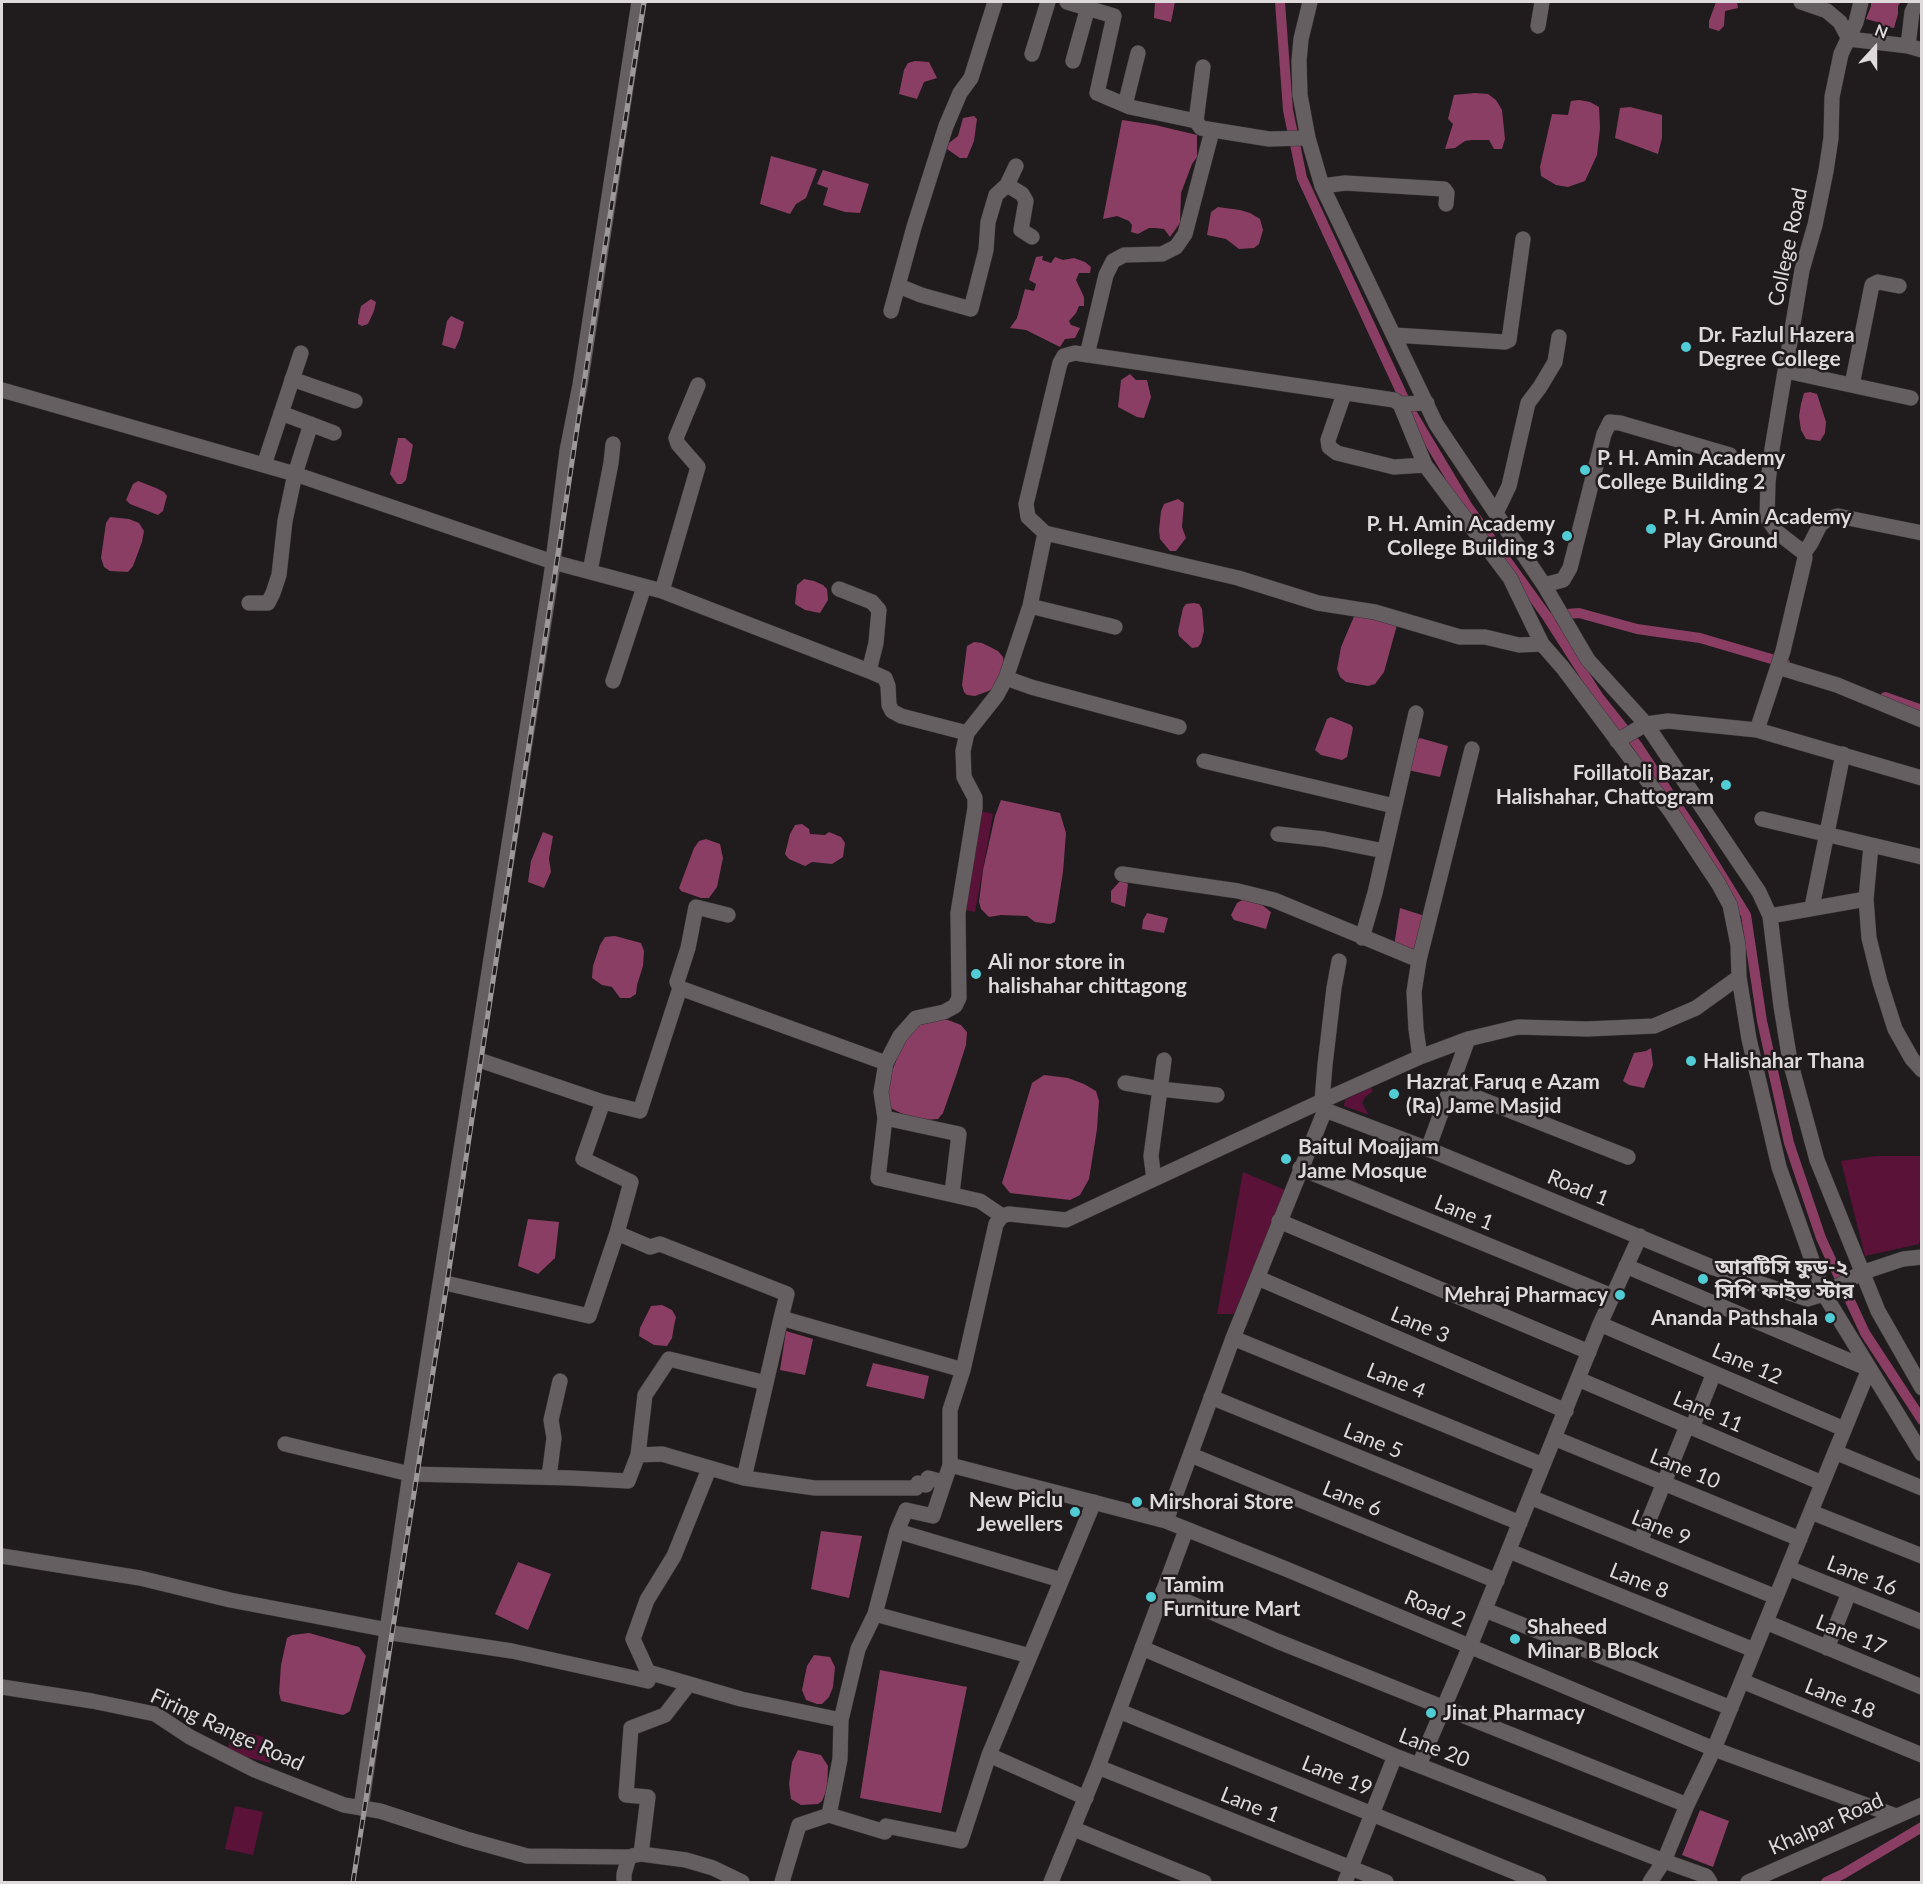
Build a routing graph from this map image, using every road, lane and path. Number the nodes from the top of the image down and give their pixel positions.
1 (639, 2) edge
2 (995, 2) edge
3 (1048, 2) edge
4 (1067, 2) edge
5 (1310, 2) edge
6 (1542, 2) edge
7 (1801, 2) edge
8 (1861, 2) edge
9 (1922, 4) edge
10 (1085, 5) edge
11 (1538, 26) dead end
12 (1849, 39) junction
13 (1915, 48) edge
14 (1138, 53) dead end
15 (1032, 54) dead end
16 (1073, 61) dead end
17 (1203, 67) dead end
18 (1125, 105) junction
19 (1196, 121) junction
20 (1212, 131) junction
21 (1308, 138) junction
22 (1016, 166) dead end
23 (1007, 185) junction
24 (1322, 186) junction
25 (1446, 204) dead end
26 (1032, 237) dead end
27 (1523, 239) dead end
28 (899, 286) junction
29 (1899, 286) dead end
30 (891, 310) dead end
31 (1394, 335) junction
32 (1559, 337) dead end
33 (301, 353) dead end
34 (1087, 355) junction
35 (1785, 371) junction
36 (292, 379) junction
37 (698, 385) dead end
38 (1852, 385) junction
39 (2, 390) edge
40 (1344, 394) junction
41 (1911, 399) dead end
42 (355, 401) dead end
43 (1402, 403) junction
44 (1426, 403) junction
45 (281, 413) junction
46 (311, 424) junction
47 (334, 433) dead end
48 (613, 444) dead end
49 (1730, 455) dead end
50 (264, 465) junction
51 (1425, 465) junction
52 (295, 474) junction
53 (1496, 513) junction
54 (1045, 533) junction
55 (1922, 533) edge
56 (1804, 553) junction
57 (553, 562) junction
58 (590, 571) junction
59 (1544, 585) junction
60 (645, 587) junction
61 (839, 588) dead end
62 (662, 591) junction
63 (249, 603) dead end
64 (1030, 606) junction
65 (1115, 627) dead end
66 (1542, 644) junction
67 (1779, 662) junction
68 (869, 671) junction
69 (1006, 678) junction
70 (613, 681) dead end
71 (1416, 713) dead end
72 (1922, 720) edge
73 (1643, 726) junction
74 (1179, 727) dead end
75 (1757, 730) junction
76 (967, 733) junction
77 (1618, 740) junction
78 (1472, 749) dead end
79 (1843, 754) junction
80 (1204, 761) dead end
81 (1922, 778) edge
82 (1394, 806) junction
83 (1762, 819) dead end
84 (1278, 834) dead end
85 (1826, 835) junction
86 (1871, 846) junction
87 (1384, 851) junction
88 (1922, 857) edge
89 (1122, 874) dead end
90 (1866, 899) junction
91 (1812, 908) junction
92 (728, 915) dead end
93 (1770, 916) junction
94 (1362, 938) junction
95 (1419, 960) junction
96 (1339, 961) dead end
97 (1739, 977) junction
98 (680, 988) junction
99 (1468, 1039) junction
100 (1420, 1057) junction
101 (476, 1059) junction
102 (1164, 1060) dead end
103 (886, 1063) junction
104 (1922, 1070) edge
105 (1125, 1083) dead end
106 (1450, 1087) junction
107 (1160, 1089) junction
108 (1217, 1095) dead end
109 (603, 1102) junction
110 (1324, 1105) junction
111 (885, 1118) junction
112 (1428, 1149) junction
113 (1628, 1157) dead end
114 (1300, 1168) junction
115 (1154, 1179) junction
116 (952, 1193) junction
117 (1002, 1216) junction
118 (1280, 1221) junction
119 (617, 1233) junction
120 (1641, 1236) junction
121 (1922, 1257) edge
122 (1626, 1266) junction
123 (1861, 1273) junction
124 (1258, 1278) junction
125 (441, 1282) junction
126 (1826, 1293) junction
127 (1612, 1296) junction
128 (781, 1318) junction
129 (1600, 1324) junction
130 (1233, 1338) junction
131 (1589, 1352) junction
132 (1869, 1369) junction
133 (963, 1370) junction
134 (1714, 1373) junction
135 (1578, 1379) junction
136 (560, 1381) dead end
137 (766, 1383) junction
138 (1922, 1388) edge
139 (1211, 1396) junction
140 (1566, 1411) junction
141 (1690, 1427) junction
142 (1844, 1429) junction
143 (1554, 1438) junction
144 (285, 1444) dead end
145 (1835, 1452) junction
146 (1922, 1454) edge
147 (638, 1455) junction
148 (1191, 1455) junction
149 (1544, 1465) junction
150 (950, 1466) junction
151 (709, 1469) junction
152 (410, 1474) junction
153 (549, 1477) junction
154 (744, 1478) junction
155 (943, 1482) junction
156 (1664, 1483) junction
157 (1822, 1483) junction
158 (1922, 1488) edge
159 (1530, 1497) junction
160 (1094, 1502) junction
161 (1811, 1512) junction
162 (1166, 1521) junction
163 (1520, 1524) junction
164 (1186, 1530) junction
165 (897, 1531) junction
166 (1800, 1539) junction
167 (1640, 1542) junction
168 (1509, 1551) junction
169 (2, 1556) edge
170 (1922, 1556) edge
171 (1788, 1568) junction
172 (1061, 1580) junction
173 (1497, 1581) junction
174 (1163, 1591) junction
175 (1849, 1593) junction
176 (1776, 1597) junction
177 (1485, 1610) junction
178 (875, 1614) junction
179 (1766, 1622) junction
180 (1922, 1622) edge
181 (387, 1631) junction
182 (1470, 1646) junction
183 (1142, 1648) junction
184 (1827, 1648) junction
185 (1754, 1650) junction
186 (1030, 1656) junction
187 (648, 1672) junction
188 (1742, 1681) junction
189 (689, 1684) junction
190 (2, 1687) edge
191 (1922, 1687) edge
192 (1444, 1708) junction
193 (1731, 1708) junction
194 (1119, 1711) junction
195 (841, 1720) junction
196 (1714, 1749) junction
197 (989, 1755) junction
198 (1922, 1755) edge
199 (1395, 1756) junction
200 (1419, 1765) junction
201 (1098, 1767) junction
202 (1086, 1798) junction
203 (1687, 1805) junction
204 (1922, 1805) edge
205 (362, 1808) junction
206 (1372, 1813) junction
207 (829, 1815) junction
208 (1896, 1816) junction
209 (1074, 1828) junction
210 (635, 1856) junction
211 (1664, 1861) junction
212 (1348, 1875) edge
213 (624, 1882) edge
214 (742, 1882) edge
215 (782, 1882) edge
216 (1051, 1882) edge
217 (1204, 1882) edge
218 (1386, 1882) edge
219 (1539, 1882) edge
220 (1650, 1882) edge
221 (1710, 1882) edge
222 (1748, 1882) edge

1 - 57 street
2 - 28 street
3 - 15 street
4 - 10 street
5 - 21 street
6 - 11 street
7 - 12 street
8 - 12 street, College Road
9 - 13 street
10 - 16 street
10 - 18 street
12 - 13 street
12 - 35 street, College Road
14 - 18 street
17 - 19 street
18 - 19 street
19 - 20 street
20 - 21 street
20 - 34 street
21 - 24 street
22 - 23 street
23 - 26 street
23 - 28 street
24 - 25 street
24 - 31 street
27 - 31 street
28 - 30 street
29 - 38 street
31 - 44 street
32 - 53 street
33 - 36 street
34 - 40 street
34 - 54 street
35 - 38 street
35 - 56 street, College Road
36 - 42 street
36 - 45 street
37 - 62 street
38 - 41 street
39 - 50 street
40 - 43 street
40 - 51 street
43 - 44 street
43 - 51 street
44 - 53 street
45 - 46 street
45 - 50 street
46 - 47 street
46 - 52 street
48 - 58 street
49 - 59 street
50 - 52 street
51 - 66 street
52 - 57 street
52 - 63 street
53 - 59 street
54 - 64 street
54 - 66 street
55 - 56 street
56 - 67 street
57 - 58 street
57 - 101 street
58 - 60 street
59 - 73 street
60 - 62 street
60 - 70 street
61 - 68 street
62 - 68 street
64 - 65 street
64 - 69 street
66 - 77 street
67 - 72 street
67 - 75 street
68 - 76 street
69 - 74 street
69 - 76 street
71 - 82 street
73 - 75 street
73 - 77 street
73 - 93 street
75 - 79 street
76 - 103 street
77 - 97 street
78 - 95 street
79 - 81 street
79 - 85 street
80 - 82 street
82 - 87 street
83 - 85 street
84 - 87 street
85 - 86 street
85 - 91 street
86 - 88 street
86 - 90 street
87 - 94 street
89 - 94 street
90 - 91 street
90 - 104 street
91 - 93 street
92 - 98 street
93 - 123 street
94 - 95 street
95 - 100 street
96 - 110 street
97 - 99 street
97 - 126 street
98 - 103 street
98 - 109 street
99 - 100 street
99 - 106 street
100 - 110 street
101 - 109 street
101 - 125 street
102 - 107 street
103 - 111 street
105 - 107 street
106 - 112 street
106 - 113 street
107 - 108 street
107 - 115 street
109 - 119 street
110 - 112 street, Road 1
110 - 114 street
110 - 115 street
111 - 116 street
111 - 116 street
112 - 120 street, Road 1
114 - 118 street
114 - 127 street, Lane 1
115 - 117 street
116 - 117 street
117 - 133 street
118 - 124 street
118 - 131 street, Lane 3
119 - 125 street
119 - 128 street
120 - 122 street
120 - 126 street, Road 1
121 - 123 street
122 - 127 street
122 - 132 street
123 - 126 street
123 - 138 street
124 - 130 street
124 - 140 street, Lane 3
125 - 152 street
126 - 132 street
127 - 129 street
128 - 133 street
128 - 137 street
129 - 131 street
129 - 134 street, Lane 12
130 - 139 street
130 - 149 street, Lane 4
131 - 135 street
132 - 142 street
132 - 146 street
133 - 150 street
134 - 141 street
134 - 142 street, Lane 12
135 - 140 street
135 - 141 street, Lane 11
136 - 153 street
137 - 147 street
137 - 154 street
139 - 148 street
139 - 163 street, Lane 5
140 - 143 street
141 - 156 street
141 - 157 street, Lane 11
142 - 145 street
143 - 149 street
143 - 156 street, Lane 10
144 - 152 street
145 - 157 street
145 - 158 street
147 - 151 street
147 - 153 street
148 - 162 street
148 - 173 street, Lane 6
149 - 159 street
150 - 155 street
150 - 160 street, Road 2
151 - 154 street
151 - 187 street
152 - 153 street
152 - 181 street
154 - 155 street
155 - 165 street
156 - 166 street, Lane 10
156 - 167 street
157 - 161 street
159 - 163 street
159 - 167 street, Lane 9
160 - 162 street, Road 2
160 - 172 street
161 - 166 street
161 - 170 street
162 - 164 street, Road 2
163 - 168 street
164 - 174 street
164 - 182 street, Road 2
165 - 172 street
165 - 178 street
166 - 171 street
167 - 176 street, Lane 9
168 - 173 street
168 - 185 street, Lane 8
169 - 181 street
171 - 175 street, Lane 16
171 - 176 street
172 - 186 street
173 - 177 street
174 - 183 street
174 - 192 street
175 - 180 street, Lane 16
175 - 184 street
176 - 179 street
177 - 182 street
177 - 193 street
178 - 186 street
178 - 195 street
179 - 184 street, Lane 17
179 - 185 street
181 - 187 street
181 - 205 street
182 - 192 street
182 - 196 street, Road 2
183 - 194 street
183 - 199 street, Lane 20
184 - 191 street, Lane 17
185 - 188 street
186 - 197 street
187 - 189 street
188 - 193 street
188 - 198 street, Lane 18
189 - 195 street
189 - 210 street
190 - 205 street, Firing Range Road
192 - 200 street
192 - 203 street
193 - 196 street
194 - 201 street
194 - 206 street, Lane 19
195 - 207 street
196 - 203 street
196 - 208 street, Road 2
197 - 202 street
197 - 207 street
199 - 200 street, Lane 20
199 - 206 street
200 - 211 street, Lane 20
201 - 202 street
201 - 212 street, Lane 1
202 - 209 street
203 - 211 street
204 - 208 street, Khalpar Road
205 - 210 street, Firing Range Road
206 - 212 street
206 - 219 street, Lane 19
207 - 215 street
208 - 222 street, Khalpar Road
209 - 216 street
209 - 217 street
210 - 213 street
210 - 214 street, Firing Range Road
211 - 220 street
211 - 221 street, Lane 20
212 - 218 street, Lane 1

